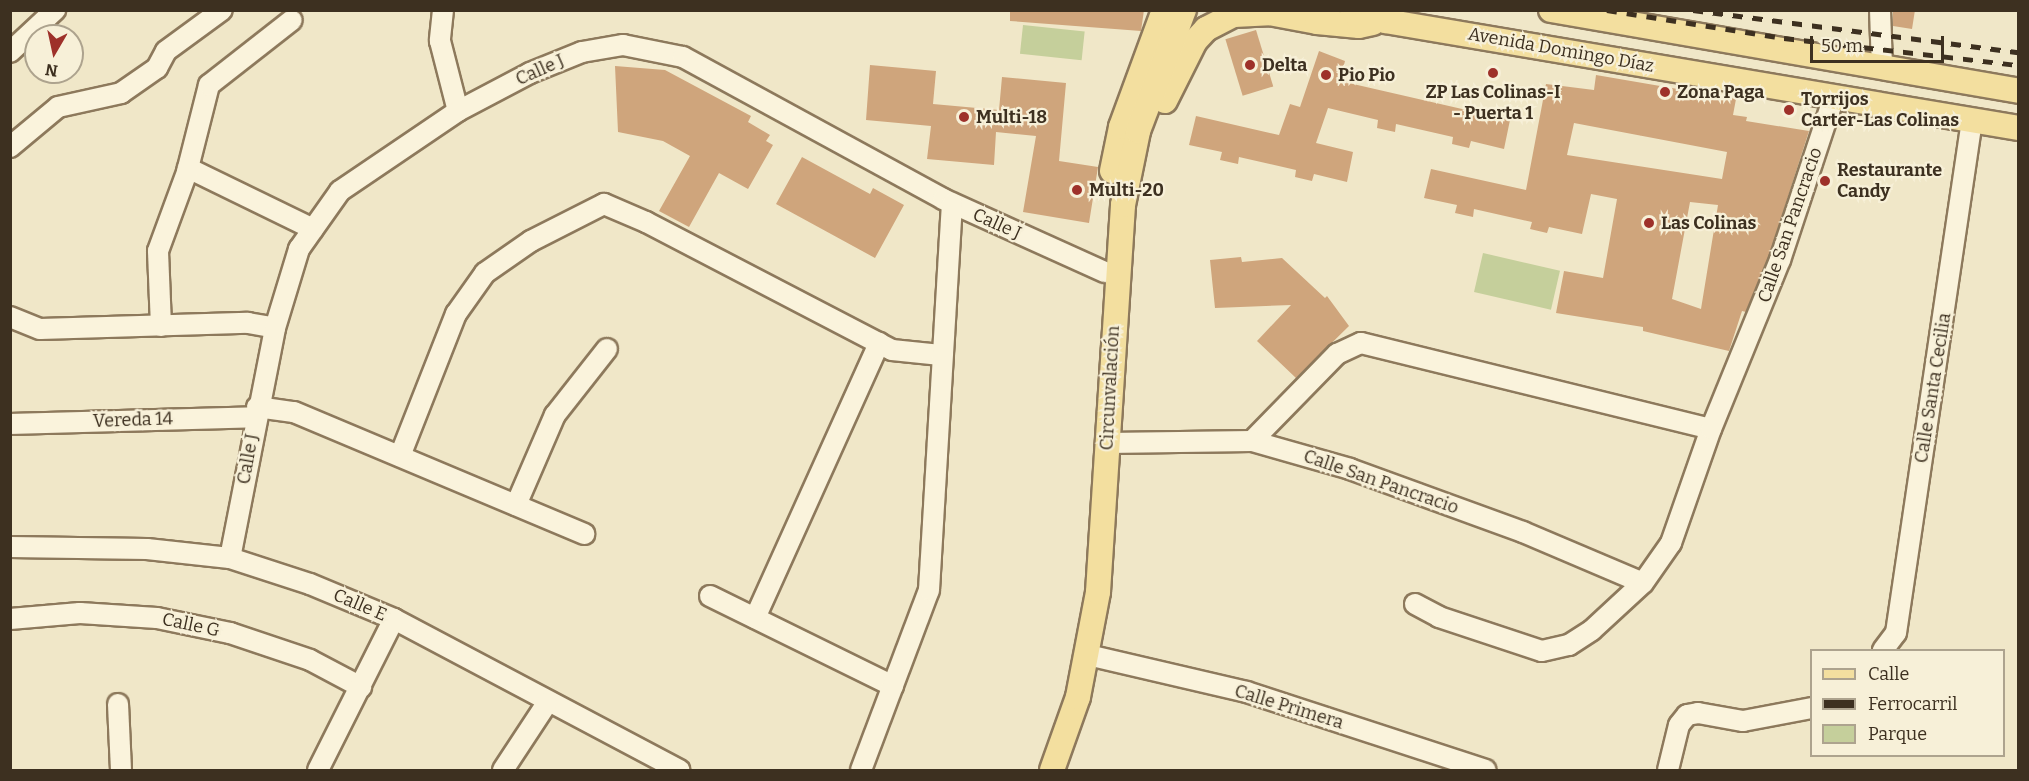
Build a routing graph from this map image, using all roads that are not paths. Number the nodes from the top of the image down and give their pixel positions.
1 (55, 10) edge
2 (222, 10) edge
3 (443, 10) edge
4 (1352, 10) edge
5 (1551, 10) edge
6 (1641, 10) edge
7 (1880, 10) edge
8 (1175, 17) edge
9 (292, 20) dead end
10 (1385, 21) junction
11 (1724, 40) junction
12 (10, 52) edge
13 (1882, 66) junction
14 (2019, 91) edge
15 (1834, 97) junction
16 (458, 111) junction
17 (1971, 120) junction
18 (2019, 128) edge
19 (10, 147) edge
20 (188, 168) junction
21 (952, 204) junction
22 (313, 229) junction
23 (1106, 272) junction
24 (10, 317) edge
25 (160, 326) junction
26 (275, 328) junction
27 (879, 343) junction
28 (607, 350) dead end
29 (941, 355) junction
30 (1111, 366) junction
31 (256, 412) junction
32 (10, 424) edge
33 (1711, 429) junction
34 (1252, 441) junction
35 (1107, 443) junction
36 (400, 456) junction
37 (516, 505) junction
38 (584, 534) dead end
39 (10, 546) edge
40 (230, 558) junction
41 (1643, 583) junction
42 (710, 596) dead end
43 (1415, 604) dead end
44 (754, 618) junction
45 (10, 619) edge
46 (394, 619) junction
47 (1884, 649) edge
48 (1088, 655) junction
49 (893, 686) junction
50 (361, 687) junction
51 (547, 703) junction
52 (118, 704) dead end
53 (1810, 709) edge
54 (121, 771) edge
55 (318, 771) edge
56 (502, 771) edge
57 (679, 771) edge
58 (861, 771) edge
59 (1053, 771) edge
60 (1486, 771) edge
61 (1668, 771) edge

1 - 12 street
2 - 19 street
3 - 16 street
4 - 10 main road, Avenida Domingo Díaz
5 - 11 main road, Avenida Domingo Díaz
6 - 11 main road
7 - 13 street
8 - 23 main road
8 - 30 main road, Circunvalación
9 - 20 street
10 - 15 main road, Avenida Domingo Díaz
10 - 30 main road
11 - 13 main road, Avenida Domingo Díaz
13 - 14 main road, Avenida Domingo Díaz
15 - 17 main road, Avenida Domingo Díaz
15 - 33 street, Calle San Pancracio
16 - 21 street, Calle J
16 - 22 street, Calle J
17 - 18 main road, Avenida Domingo Díaz
17 - 47 street, Calle Santa Cecilia
20 - 22 street
20 - 25 street
21 - 23 street, Calle J
21 - 29 street
22 - 26 street, Calle J
23 - 30 main road
24 - 25 street
25 - 26 street
26 - 31 street, Calle J
27 - 29 street
27 - 36 street
27 - 44 street
28 - 37 street
29 - 49 street
30 - 35 main road, Circunvalación
31 - 32 street, Vereda 14
31 - 36 street, Vereda 14
31 - 40 street, Calle J
33 - 34 street
33 - 41 street, Calle San Pancracio
34 - 35 street, Calle San Pancracio
34 - 41 street, Calle San Pancracio
35 - 48 main road, Circunvalación
36 - 37 street, Vereda 14
37 - 38 street, Vereda 14
39 - 40 street, Calle E
40 - 46 street, Calle E
41 - 43 street, Calle San Pancracio
42 - 44 street
44 - 49 street
45 - 50 street, Calle G
46 - 50 street
46 - 51 street, Calle E
48 - 59 main road, Circunvalación
48 - 60 street, Calle Primera
49 - 58 street
50 - 55 street
51 - 56 street
51 - 57 street, Calle E
52 - 54 street
53 - 61 street

